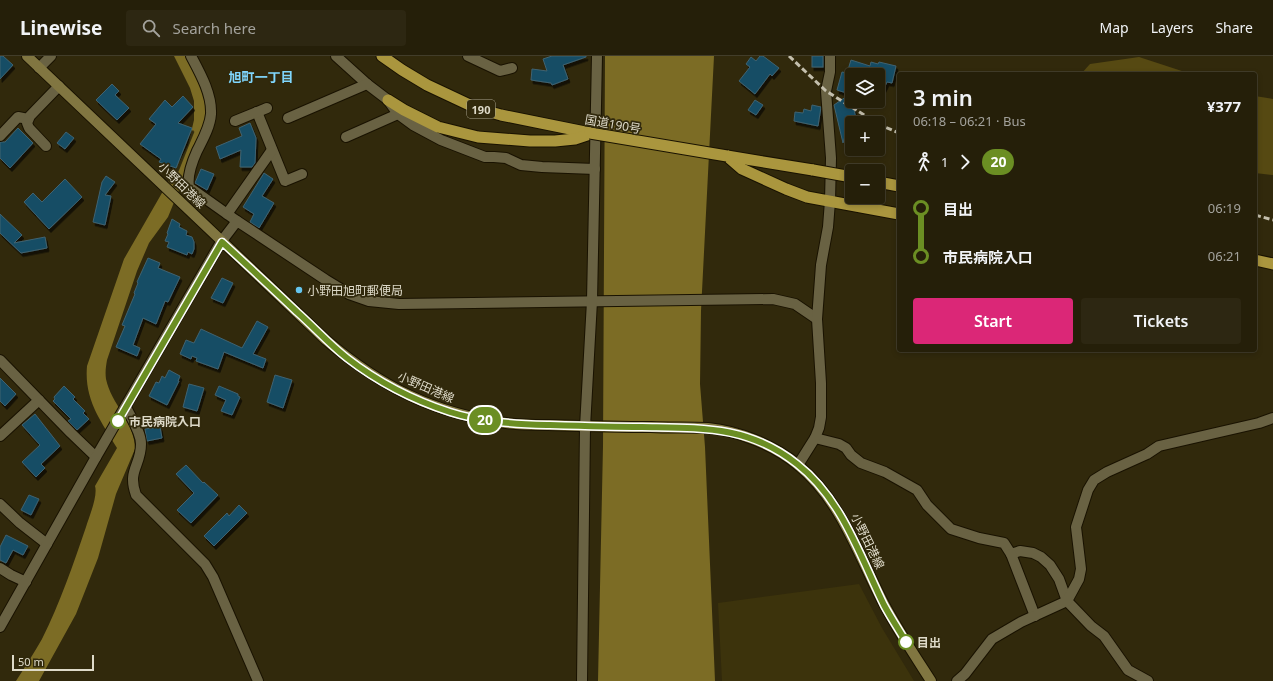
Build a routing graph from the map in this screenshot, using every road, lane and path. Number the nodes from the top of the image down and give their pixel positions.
1 (26, 56) edge
2 (51, 56) edge
3 (191, 56) edge
4 (336, 56) edge
5 (382, 56) edge
6 (468, 56) edge
7 (597, 56) edge
8 (830, 56) edge
9 (39, 68) junction
10 (512, 68) dead end
11 (366, 84) junction
12 (59, 86) junction
13 (388, 100) junction
14 (268, 108) dead end
15 (257, 112) junction
16 (398, 114) junction
17 (288, 118) dead end
18 (28, 119) junction
19 (235, 121) dead end
20 (590, 133) junction
21 (0, 136) edge
22 (346, 137) dead end
23 (46, 146) dead end
24 (272, 150) junction
25 (727, 156) junction
26 (595, 169) junction
27 (302, 174) dead end
28 (845, 176) edge
29 (885, 183) edge
30 (897, 186) edge
31 (830, 202) junction
32 (228, 214) junction
33 (897, 214) edge
34 (237, 221) junction
35 (222, 242) junction
36 (1257, 260) edge
37 (1273, 264) edge
38 (597, 301) junction
39 (817, 319) junction
40 (0, 360) edge
41 (39, 400) junction
42 (124, 409) junction
43 (1273, 418) edge
44 (585, 426) junction
45 (0, 436) edge
46 (815, 438) junction
47 (96, 457) junction
48 (798, 464) junction
49 (0, 504) edge
50 (47, 544) junction
51 (1010, 554) junction
52 (0, 568) edge
53 (26, 582) junction
54 (1067, 601) junction
55 (1035, 616) junction
56 (0, 628) edge
57 (258, 681) edge
58 (582, 681) edge
59 (930, 681) edge
60 (957, 681) edge
61 (1148, 681) edge

1 - 9 main road, 小野田港線
2 - 9 street
3 - 32 street
4 - 11 street
5 - 20 highway, 国道190号 / 190
6 - 10 street
7 - 26 street
8 - 31 street
9 - 12 main road, 小野田港線
11 - 13 street
11 - 17 street
12 - 18 street
12 - 35 main road, 小野田港線
13 - 16 street
13 - 20 highway
14 - 15 street
15 - 19 street
15 - 24 street
16 - 22 street
16 - 26 street
18 - 21 street
18 - 23 street
20 - 25 highway, 国道190号 / 190, bridge
24 - 27 street
24 - 32 street
25 - 28 highway, 国道190号 / 190, bridge
25 - 31 highway
26 - 38 street
29 - 30 highway
31 - 33 highway
31 - 39 street
32 - 34 street
34 - 35 street
34 - 38 street
35 - 42 street
35 - 44 main road, 小野田港線
36 - 37 highway
38 - 39 street
38 - 44 street
39 - 46 street
40 - 41 street
41 - 45 street
41 - 47 street
42 - 47 street
42 - 57 street
43 - 54 street
44 - 48 main road, 小野田港線
44 - 58 street
46 - 48 street
46 - 51 street
47 - 50 street
48 - 59 main road, 小野田港線
49 - 50 street
50 - 53 street
51 - 54 street
51 - 55 street
52 - 53 street
53 - 56 street
54 - 55 street
54 - 61 street
55 - 60 street

